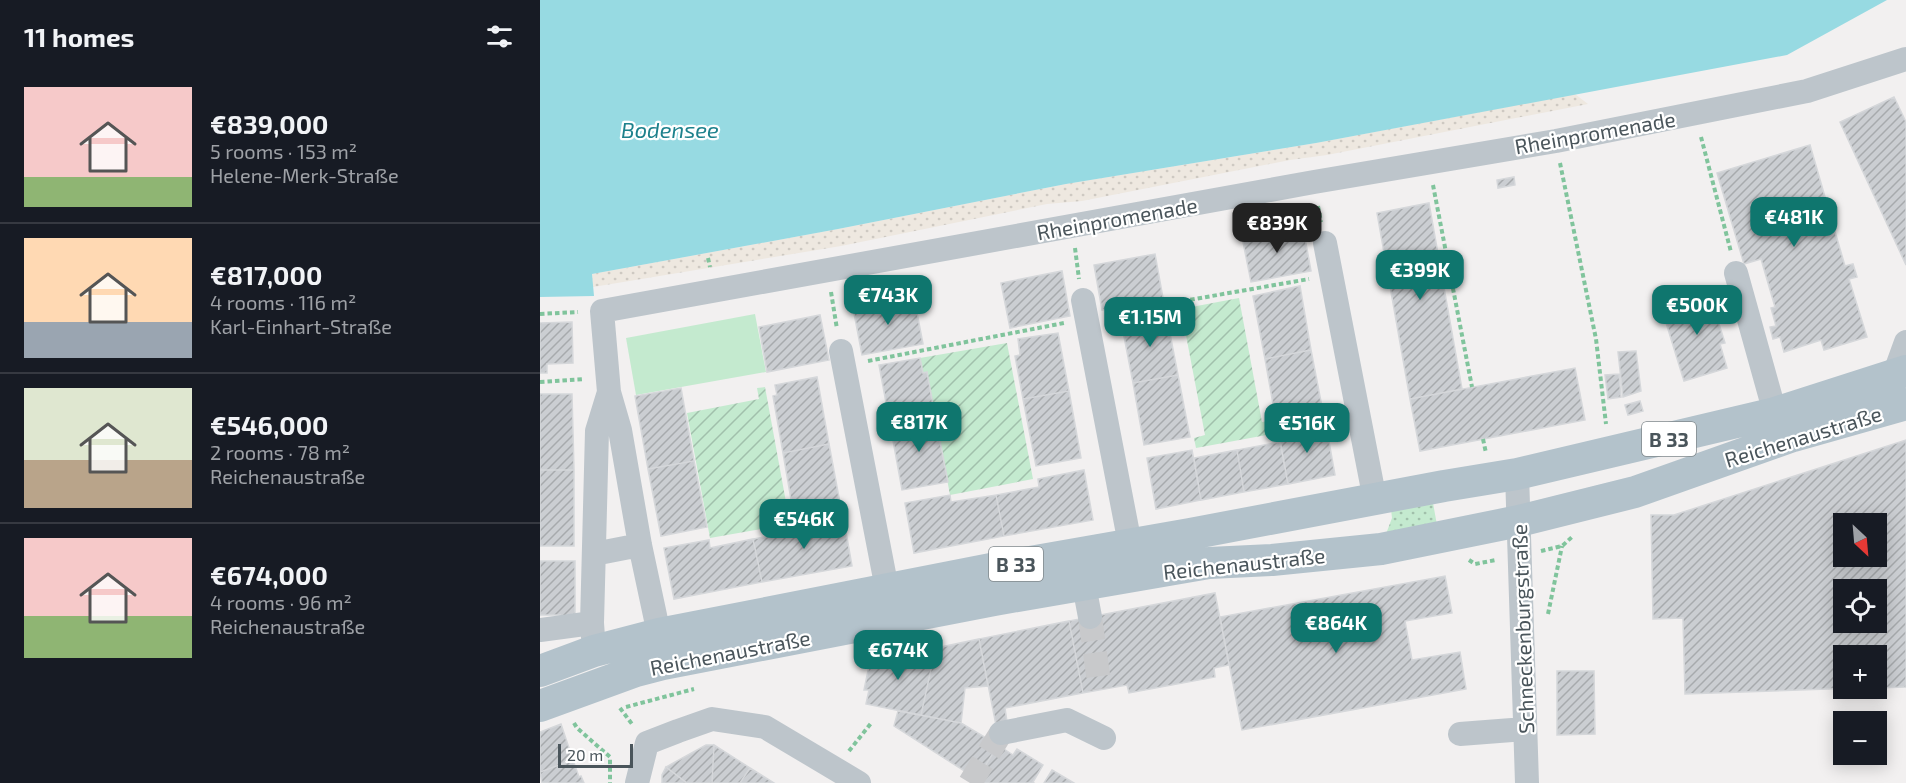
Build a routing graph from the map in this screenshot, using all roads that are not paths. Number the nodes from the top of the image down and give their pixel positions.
1 (1906, 59) edge
2 (1325, 243) road end
3 (1736, 273) dead end
4 (1084, 309) road end
5 (1906, 342) edge
6 (841, 351) road end
7 (1900, 373) edge
8 (609, 385) junction
9 (1906, 404) edge
10 (1775, 413) junction
11 (1517, 474) junction
12 (1375, 500) junction
13 (1519, 521) junction
14 (1130, 543) junction
15 (640, 545) junction
16 (1355, 552) junction
17 (594, 554) junction
18 (1084, 585) junction
19 (887, 589) junction
20 (1090, 617) tunnel mouth
21 (540, 630) edge
22 (659, 634) junction
23 (593, 637) junction
24 (540, 671) edge
25 (540, 706) edge
26 (1525, 729) junction
27 (1001, 733) dead end
28 (1460, 734) dead end
29 (1104, 738) dead end
30 (637, 783) edge
31 (859, 783) edge
32 (1527, 783) edge

1 - 8 street, Rheinpromenade
2 - 12 street
3 - 10 street
4 - 14 street
5 - 7 street
6 - 19 street
7 - 10 main road, Reichenaustraße / B 33
8 - 15 street
8 - 17 street
9 - 13 main road, Reichenaustraße / B 33
10 - 11 main road, Reichenaustraße / B 33
11 - 12 main road, Reichenaustraße / B 33
11 - 13 street, Schneckenburgstraße
12 - 14 main road, Reichenaustraße / B 33
12 - 16 main road
13 - 16 main road, Reichenaustraße / B 33
13 - 26 street, Schneckenburgstraße
14 - 19 main road, Reichenaustraße / B 33
15 - 17 street
15 - 22 street
16 - 18 main road, Reichenaustraße / B 33
17 - 23 street
18 - 20 street
18 - 25 main road, Reichenaustraße / B 33
19 - 22 main road, Reichenaustraße / B 33
21 - 23 street
22 - 23 main road, Reichenaustraße / B 33
23 - 24 main road, Reichenaustraße / B 33
26 - 28 street
26 - 32 street, Schneckenburgstraße
27 - 29 street
30 - 31 street

